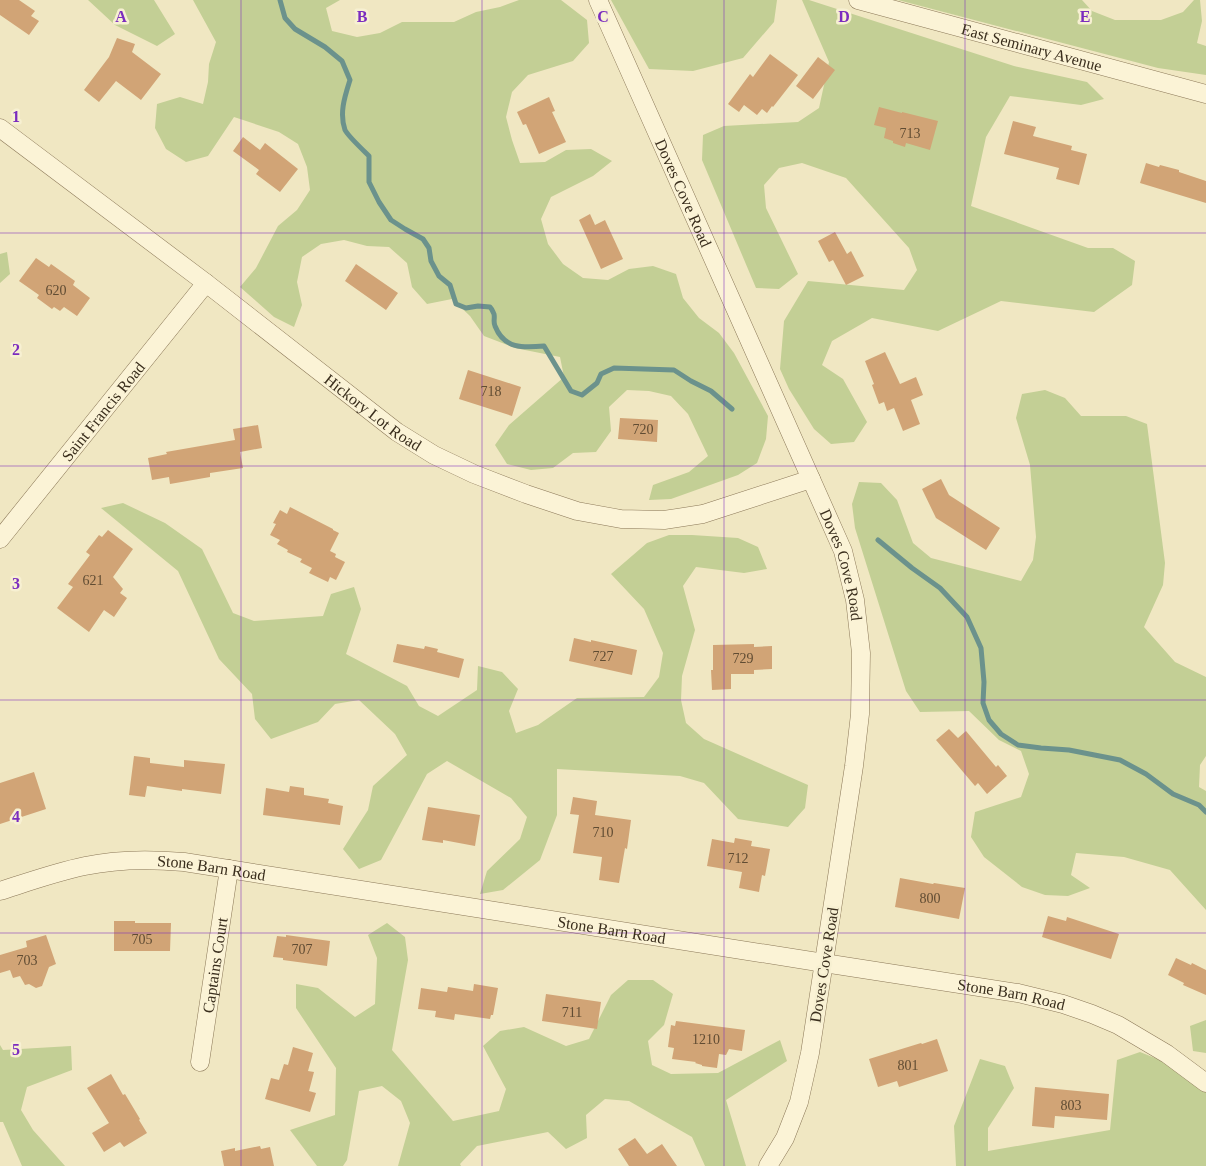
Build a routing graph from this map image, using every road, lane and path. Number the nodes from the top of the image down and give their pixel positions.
1 (598, 0) edge
2 (858, 0) edge
3 (1206, 94) edge
4 (0, 128) edge
5 (206, 283) junction
6 (810, 479) junction
7 (0, 539) edge
8 (229, 869) junction
9 (0, 891) edge
10 (824, 963) junction
11 (200, 1062) dead end
12 (1206, 1083) edge
13 (768, 1166) edge

1 - 6 street, Doves Cove Road
2 - 3 street, East Seminary Avenue
4 - 5 street, Hickory Lot Road
5 - 6 street, Hickory Lot Road
5 - 7 street, Saint Francis Road
6 - 10 street, Doves Cove Road
8 - 9 street, Stone Barn Road
8 - 10 street, Stone Barn Road
8 - 11 street, Captains Court
10 - 12 street, Stone Barn Road
10 - 13 street, Doves Cove Road

